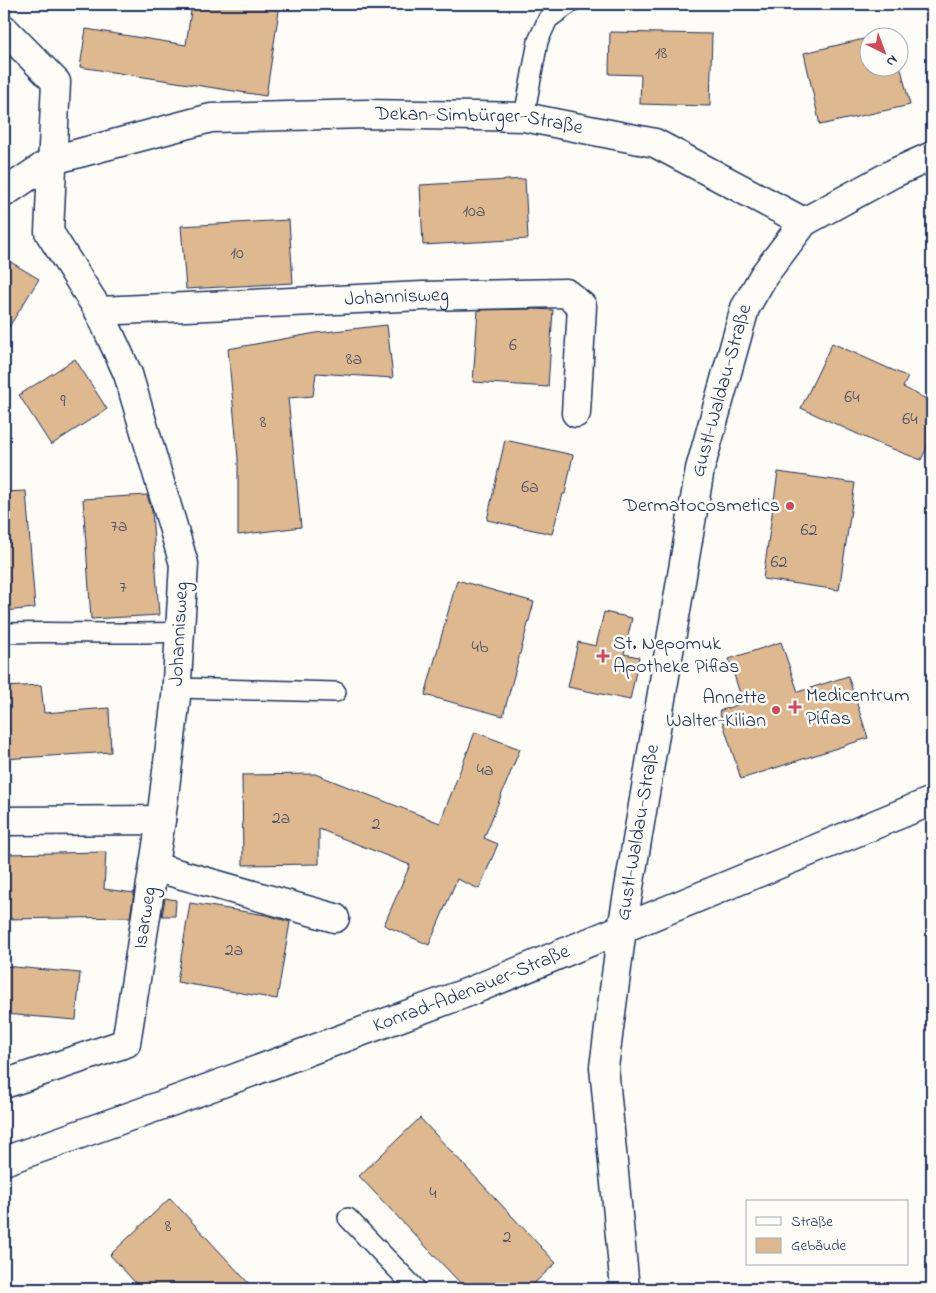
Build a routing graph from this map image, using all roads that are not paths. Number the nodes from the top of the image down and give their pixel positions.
1 (569, 4) edge
2 (4, 29) edge
3 (524, 118) junction
4 (932, 156) edge
5 (53, 160) junction
6 (4, 193) edge
7 (804, 222) junction
8 (99, 311) junction
9 (576, 413) dead end
10 (180, 632) junction
11 (4, 633) edge
12 (177, 688) junction
13 (336, 692) dead end
14 (932, 801) edge
15 (162, 820) junction
16 (4, 821) edge
17 (154, 866) junction
18 (335, 918) dead end
19 (622, 929) junction
20 (4, 1084) edge
21 (4, 1161) edge
22 (348, 1218) dead end
23 (416, 1289) edge
24 (625, 1289) edge

1 - 3 lane
2 - 5 street, Johannisweg
3 - 5 street, Dekan-Simbürger-Straße
3 - 7 street, Dekan-Simbürger-Straße
4 - 7 street
5 - 6 street, Dekan-Simbürger-Straße
5 - 8 street, Johannisweg
7 - 19 street, Gustl-Waldau-Straße
8 - 9 street, Johannisweg
8 - 10 street, Johannisweg
10 - 11 lane
10 - 12 street, Johannisweg
12 - 13 lane
12 - 15 street, Johannisweg
14 - 19 street, Konrad-Adenauer-Straße
15 - 16 street
15 - 17 street, Isarweg
17 - 18 street
17 - 20 street, Isarweg
19 - 21 street, Konrad-Adenauer-Straße
19 - 24 street, Gustl-Waldau-Straße
22 - 23 lane

